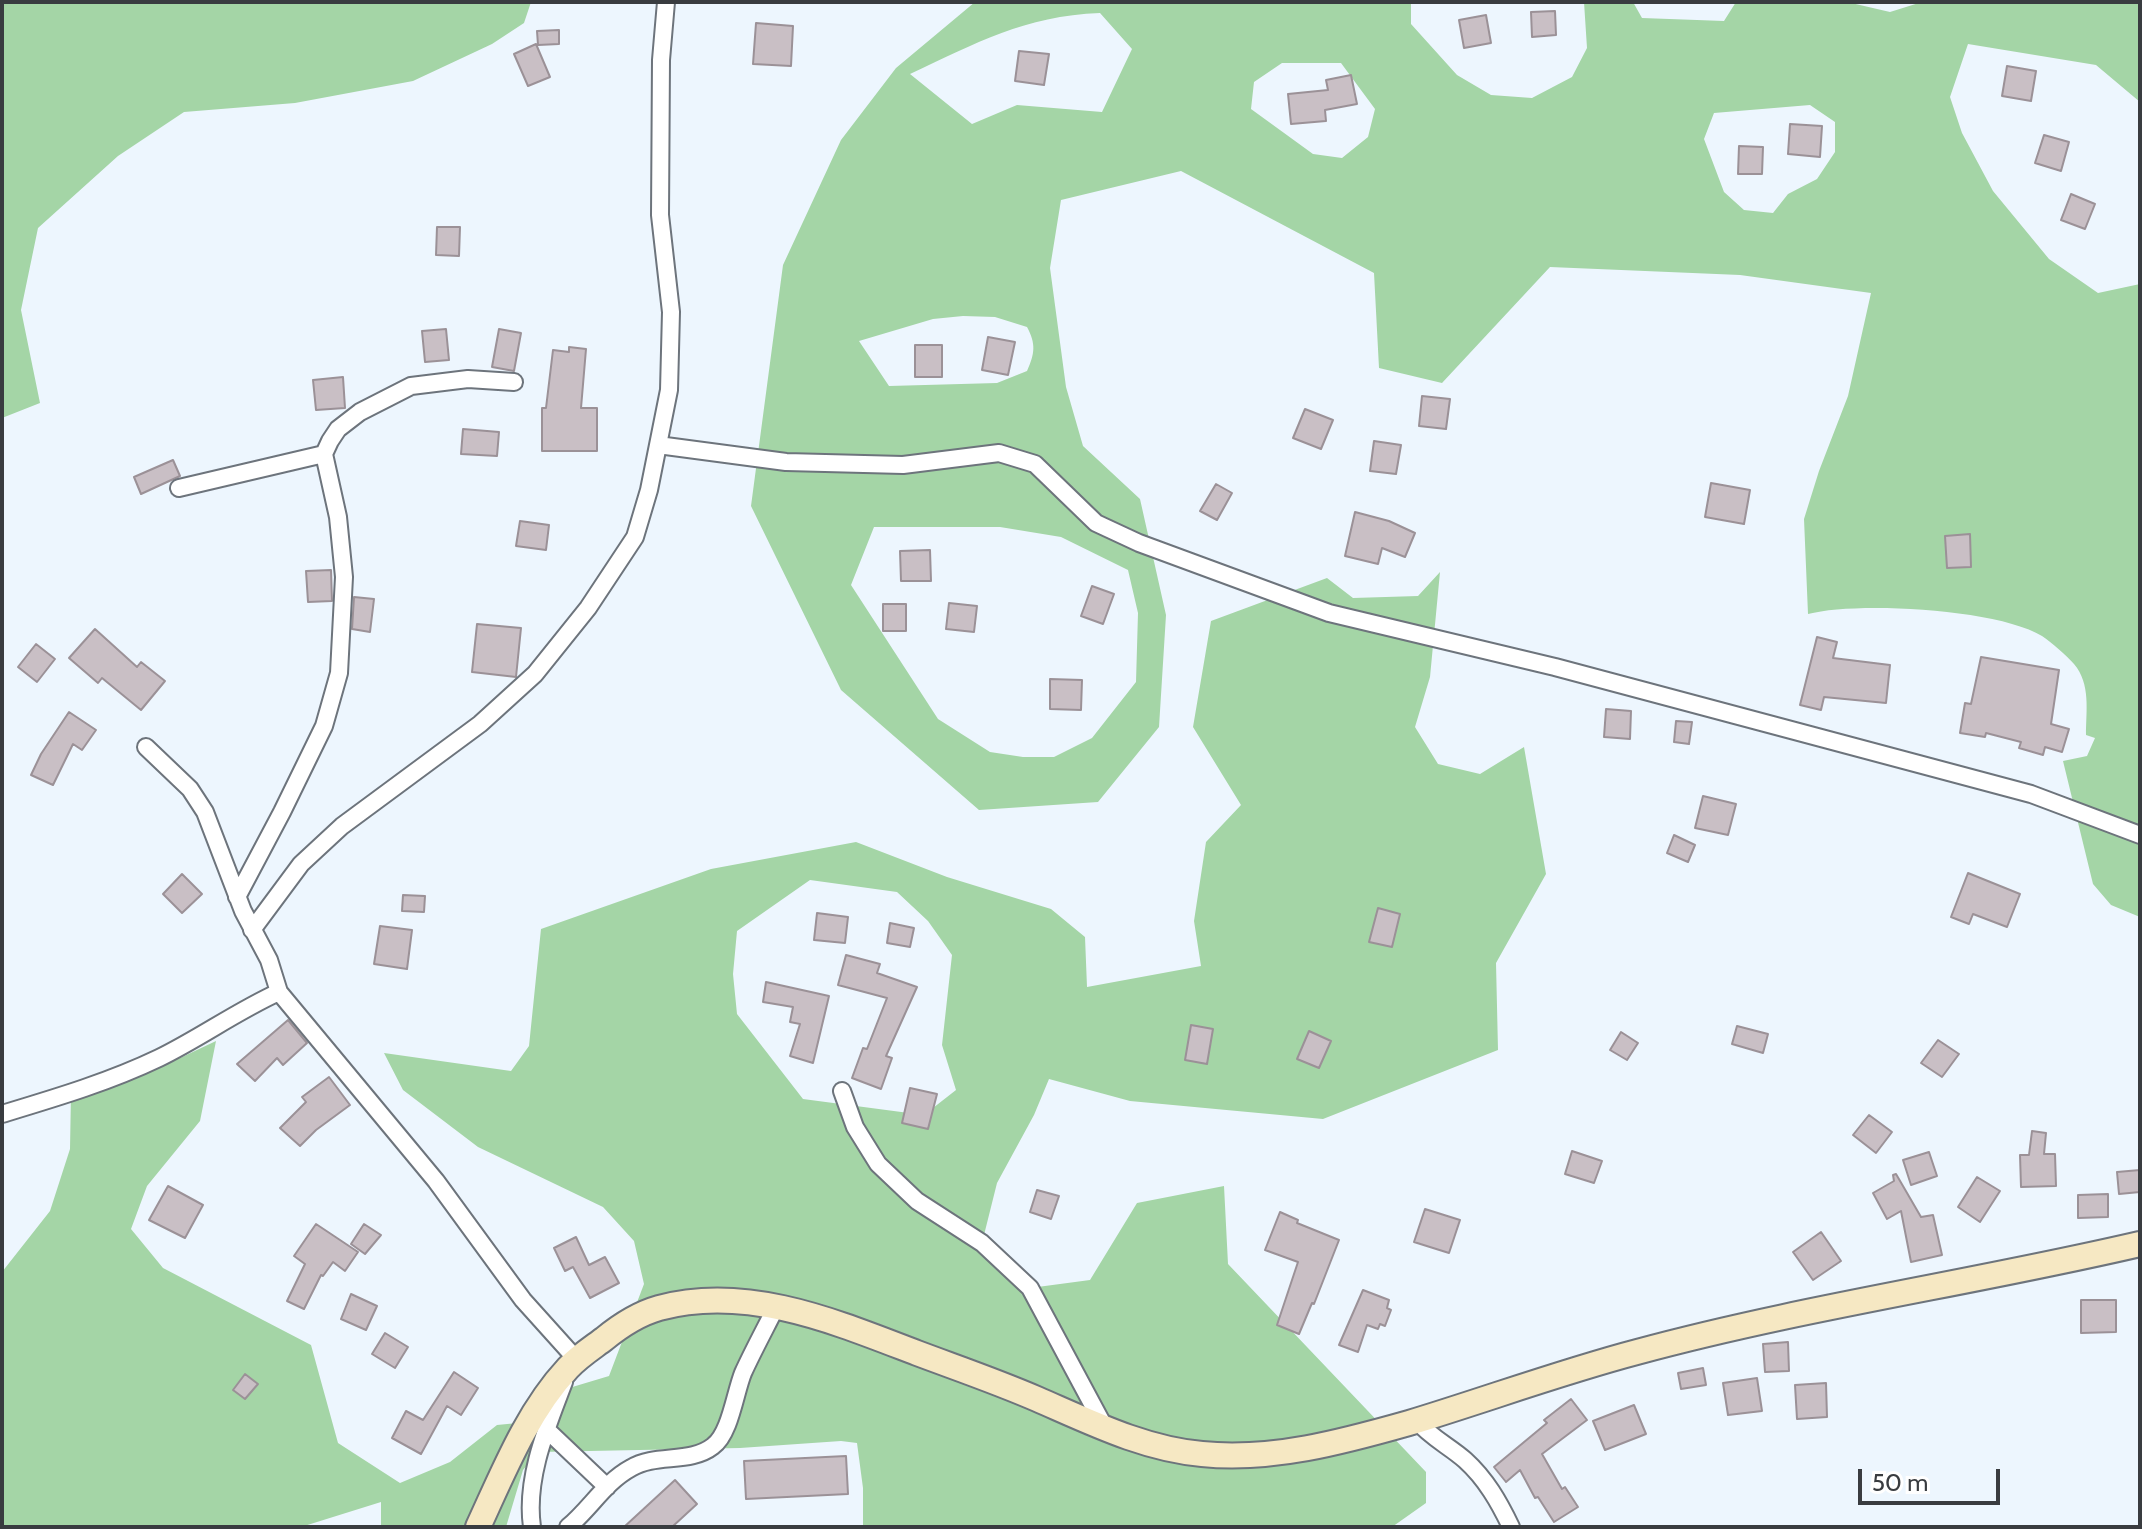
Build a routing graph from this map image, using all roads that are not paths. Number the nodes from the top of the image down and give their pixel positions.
1 (666, 2) edge
2 (514, 382) dead end
3 (658, 445) junction
4 (324, 454) junction
5 (179, 488) dead end
6 (146, 747) dead end
7 (2140, 835) edge
8 (237, 897) junction
9 (252, 930) junction
10 (279, 992) junction
11 (842, 1091) dead end
12 (2, 1114) edge
13 (2140, 1244) edge
14 (776, 1307) junction
15 (574, 1362) junction
16 (1416, 1420) junction
17 (1105, 1428) junction
18 (546, 1429) junction
19 (607, 1487) junction
20 (478, 1527) edge
21 (532, 1527) edge
22 (568, 1527) edge
23 (1511, 1527) edge

1 - 3 street
2 - 4 street
3 - 7 street
3 - 9 street
4 - 5 street
4 - 8 street
6 - 8 street
8 - 9 street
9 - 10 street
10 - 12 street
10 - 15 street
11 - 17 street
13 - 16 main road
14 - 15 main road
14 - 17 main road
14 - 19 street
15 - 18 street
15 - 20 main road
16 - 17 main road
16 - 23 street
18 - 19 street
18 - 21 street
19 - 22 street

